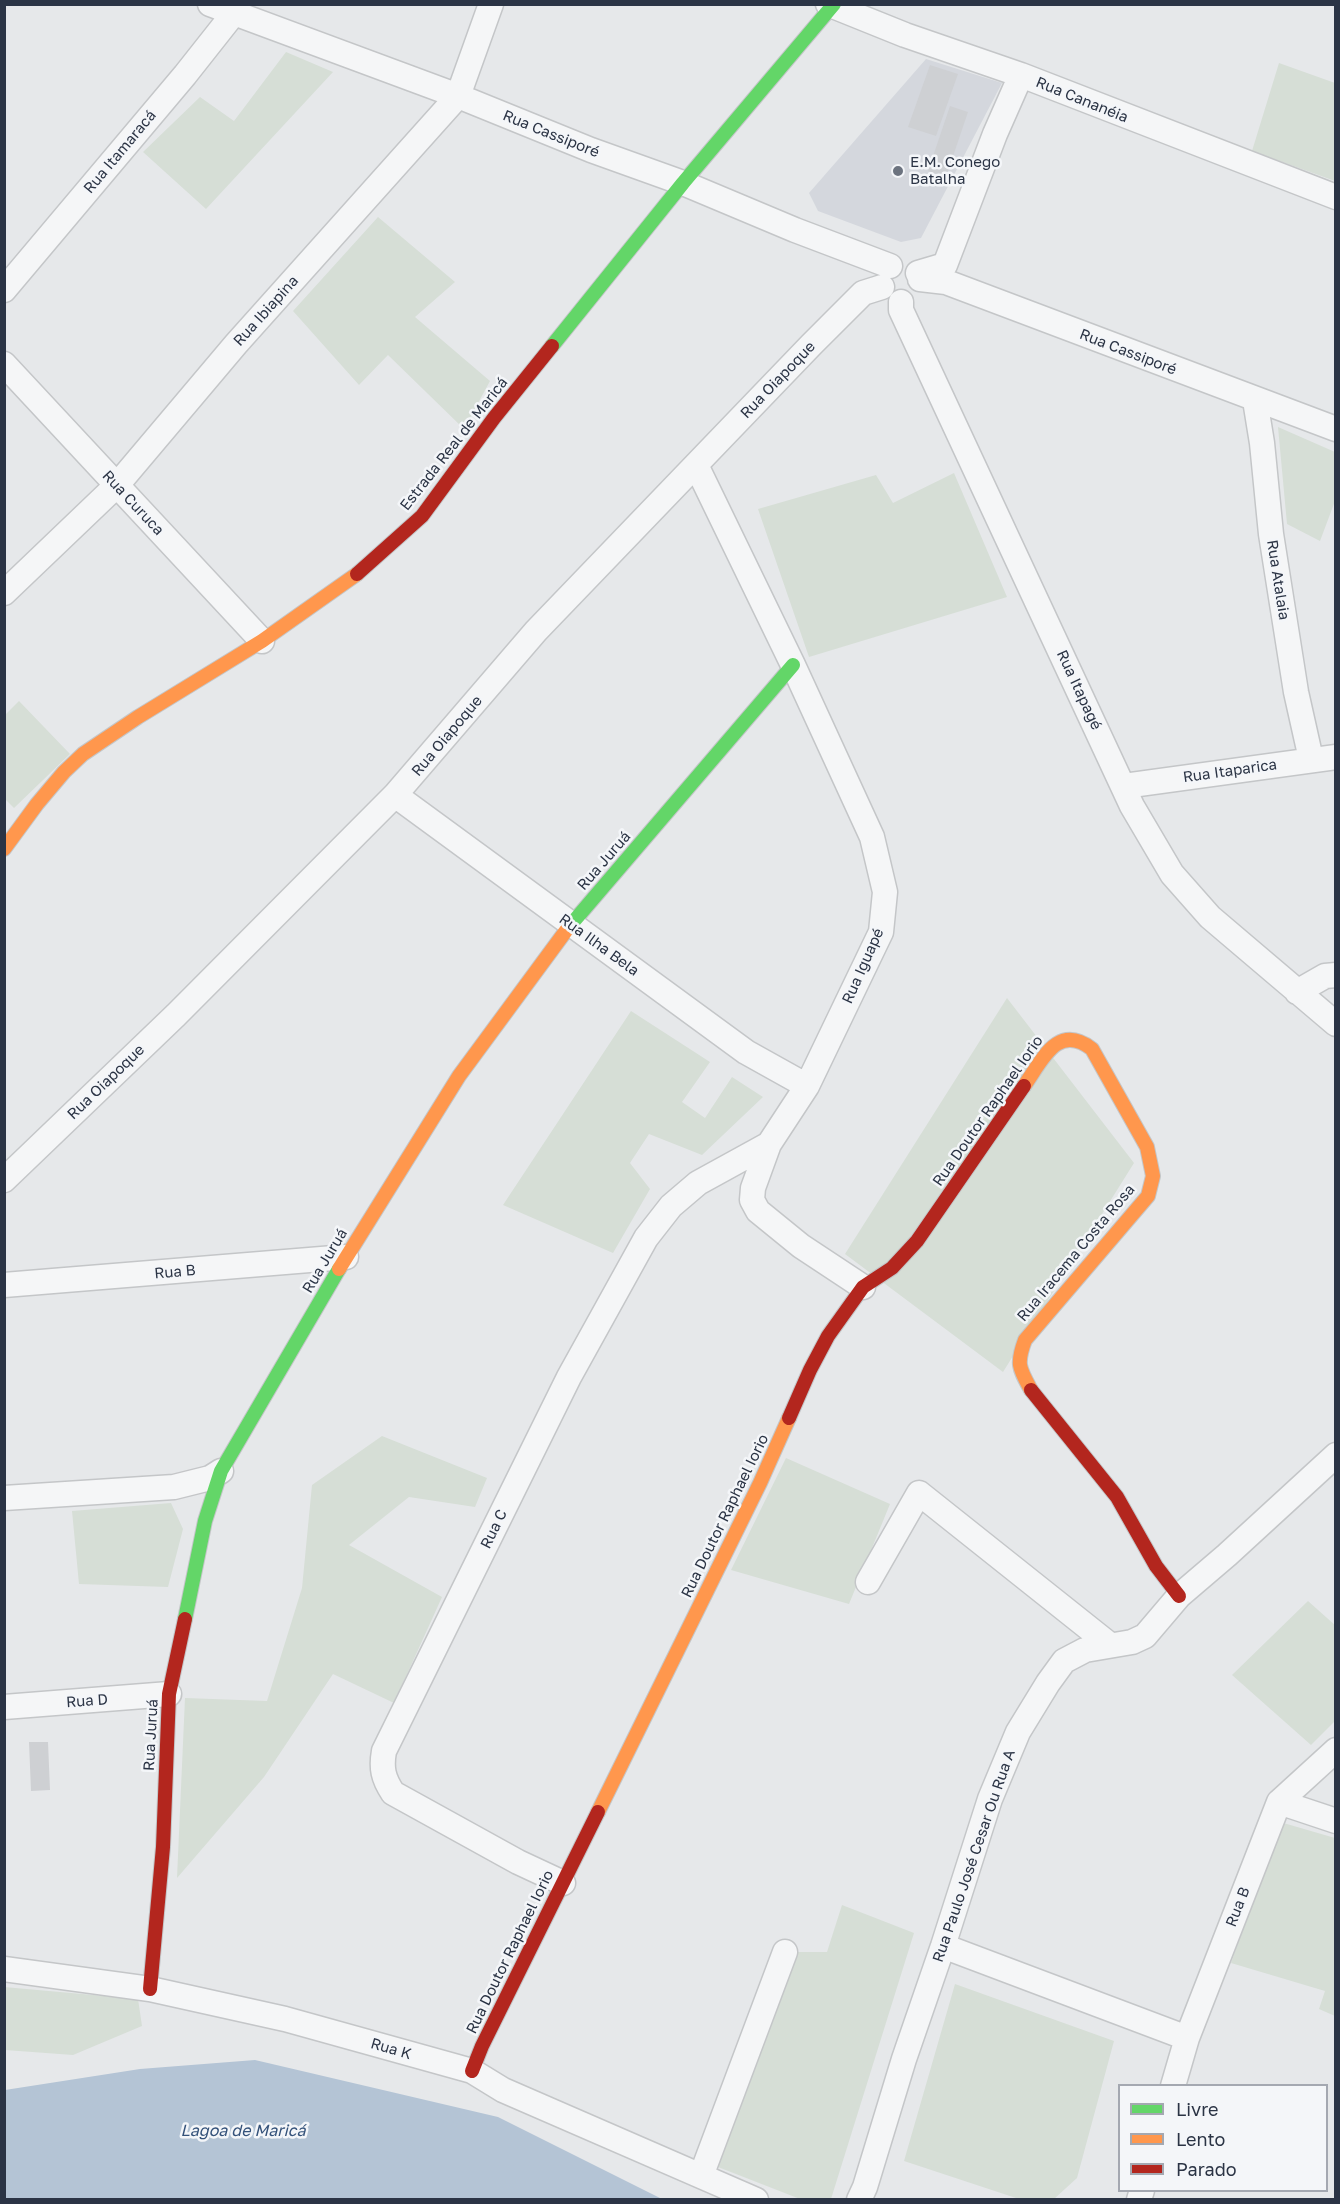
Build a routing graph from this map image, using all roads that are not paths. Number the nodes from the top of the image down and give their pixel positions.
1 (210, 4) edge
2 (491, 4) edge
3 (832, 5) edge
4 (234, 13) junction
5 (1021, 75) junction
6 (458, 96) junction
7 (683, 183) junction
8 (1335, 197) edge
9 (919, 276) junction
10 (891, 285) junction
11 (4, 290) edge
12 (4, 364) edge
13 (1255, 400) junction
14 (1335, 429) edge
15 (696, 465) junction
16 (117, 485) junction
17 (4, 592) edge
18 (262, 641) junction
19 (793, 664) junction
20 (1335, 757) edge
21 (1311, 759) junction
22 (1124, 786) junction
23 (395, 795) junction
24 (4, 849) edge
25 (571, 924) junction
26 (1335, 975) edge
27 (1297, 992) junction
28 (1335, 1024) edge
29 (1083, 1041) joint
30 (807, 1086) junction
31 (769, 1144) junction
32 (4, 1180) edge
33 (346, 1257) junction
34 (4, 1285) edge
35 (863, 1287) junction
36 (1335, 1455) edge
37 (221, 1472) junction
38 (174, 1487) junction
39 (4, 1497) edge
40 (205, 1521) junction
41 (867, 1582) dead end
42 (1179, 1596) junction
43 (1110, 1645) junction
44 (170, 1694) junction
45 (4, 1707) edge
46 (1335, 1750) edge
47 (1279, 1802) junction
48 (1335, 1821) edge
49 (562, 1883) junction
50 (943, 1946) junction
51 (785, 1952) dead end
52 (4, 1969) edge
53 (150, 1989) junction
54 (1187, 2038) junction
55 (472, 2072) junction
56 (1173, 2084) edge
57 (701, 2176) junction
58 (862, 2193) edge
59 (756, 2199) edge

1 - 4 street, Rua Cassiporé
2 - 6 street, Rua Ibiapina
3 - 5 street, Rua Cananéia
3 - 7 street, Estrada Real de Maricá
4 - 6 street, Rua Cassiporé
4 - 11 street, Rua Itamaracá
5 - 8 street, Rua Cananéia
5 - 9 street
6 - 7 street, Rua Cassiporé
6 - 16 street, Rua Ibiapina
7 - 10 street, Rua Cassiporé
7 - 18 street, Estrada Real de Maricá
9 - 10 street, Rua Cassiporé
9 - 10 street
9 - 13 street, Rua Cassiporé
10 - 15 street, Rua Oiapoque
10 - 22 street, Rua Itapagé
12 - 16 street, Rua Curuca
13 - 14 street, Rua Cassiporé
13 - 21 street, Rua Atalaia
15 - 19 street, Rua Iguapé
15 - 23 street, Rua Oiapoque
16 - 17 street, Rua Ibiapina
16 - 18 street, Rua Curuca
18 - 24 street, Estrada Real de Maricá
19 - 25 street, Rua Juruá
19 - 30 street, Rua Iguapé
20 - 21 street, Rua Itaparica
21 - 22 street, Rua Itaparica
22 - 27 street, Rua Itapagé
23 - 25 street, Rua Ilha Bela
23 - 32 street, Rua Oiapoque
25 - 30 street, Rua Ilha Bela
25 - 33 street, Rua Juruá
26 - 27 street
27 - 28 street, Rua Itapagé
29 - 35 street, Rua Doutor Raphael Iorio
29 - 42 street, Rua Iracema Costa Rosa
30 - 31 street, Rua Iguapé
31 - 35 street, Rua Iguapé
31 - 49 street, Rua C
33 - 34 street, Rua B
33 - 37 street, Rua Juruá
35 - 49 street, Rua Doutor Raphael Iorio
36 - 42 street, Rua Paulo José Cesar Ou Rua A
37 - 38 street
37 - 40 street, Rua Juruá
38 - 39 street
38 - 40 street
40 - 44 street, Rua Juruá
41 - 43 street
42 - 43 street, Rua Paulo José Cesar Ou Rua A
43 - 50 street, Rua Paulo José Cesar Ou Rua A
44 - 45 street, Rua D
44 - 53 street, Rua Juruá
46 - 47 street, Rua B
47 - 48 street
47 - 54 street, Rua B
49 - 55 street, Rua Doutor Raphael Iorio
50 - 54 street
50 - 58 street, Rua Paulo José Cesar Ou Rua A
51 - 57 street
52 - 53 street, Rua K
53 - 55 street, Rua K
54 - 56 street, Rua B
55 - 57 street, Rua K
57 - 59 street, Rua K

